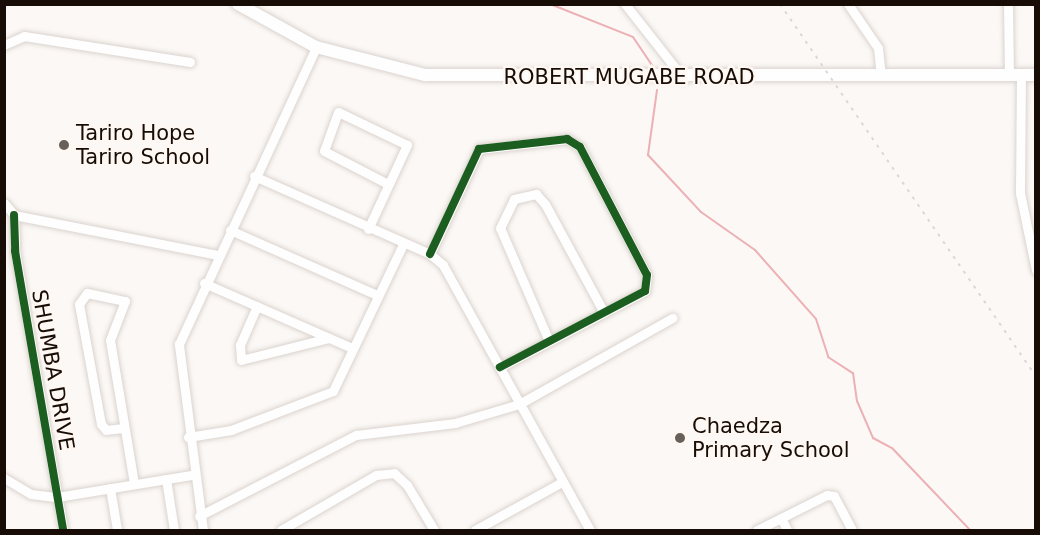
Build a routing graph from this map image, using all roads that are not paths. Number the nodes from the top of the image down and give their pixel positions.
1 (238, 4) edge
2 (625, 4) edge
3 (848, 4) edge
4 (1008, 4) edge
5 (4, 45) edge
6 (316, 47) junction
7 (189, 62) dead end
8 (1015, 75) junction
9 (1035, 75) edge
10 (881, 76) junction
11 (684, 79) junction
12 (254, 176) junction
13 (388, 184) junction
14 (4, 202) edge
15 (14, 214) junction
16 (368, 229) junction
17 (230, 230) junction
18 (403, 244) junction
19 (430, 254) junction
20 (217, 255) junction
21 (1035, 270) edge
22 (204, 283) junction
23 (377, 295) junction
24 (257, 306) junction
25 (603, 311) junction
26 (672, 318) dead end
27 (329, 338) junction
28 (549, 341) junction
29 (352, 348) junction
30 (500, 367) junction
31 (519, 404) junction
32 (124, 428) junction
33 (188, 437) junction
34 (191, 475) junction
35 (4, 478) edge
36 (166, 479) junction
37 (562, 482) junction
38 (134, 484) junction
39 (110, 488) junction
40 (57, 497) junction
41 (199, 516) junction
42 (781, 518) junction
43 (63, 531) edge
44 (117, 531) edge
45 (174, 531) edge
46 (202, 531) edge
47 (281, 531) edge
48 (434, 531) edge
49 (474, 531) edge
50 (590, 531) edge
51 (757, 531) edge
52 (788, 531) edge
53 (852, 531) edge

1 - 6 main road, ROBERT MUGABE ROAD
2 - 11 street
3 - 10 street
4 - 8 street
5 - 7 street
6 - 11 main road, ROBERT MUGABE ROAD
6 - 12 street
8 - 9 main road, ROBERT MUGABE ROAD
8 - 10 main road, ROBERT MUGABE ROAD
8 - 21 street
10 - 11 main road, ROBERT MUGABE ROAD
12 - 16 street
12 - 17 street
13 - 13 street
13 - 16 street
14 - 15 street
15 - 20 street
15 - 40 street, SHUMBA DRIVE
16 - 18 street
17 - 20 street
17 - 23 street
18 - 19 street
18 - 23 street
19 - 25 street
19 - 30 street
20 - 22 street
22 - 24 street
22 - 33 street
23 - 29 street
24 - 27 street
24 - 27 street
25 - 28 street
25 - 28 street
26 - 31 street
27 - 29 street
28 - 30 street
29 - 33 street
30 - 31 street
31 - 37 street
31 - 41 street
32 - 32 street
32 - 38 street
33 - 34 street
34 - 36 street
34 - 41 street
35 - 40 street
36 - 38 street
36 - 45 street
37 - 49 street
37 - 50 street
38 - 39 street
39 - 40 street
39 - 44 street
40 - 43 street, SHUMBA DRIVE
41 - 46 street
42 - 51 street
42 - 52 street
42 - 53 street
47 - 48 street

